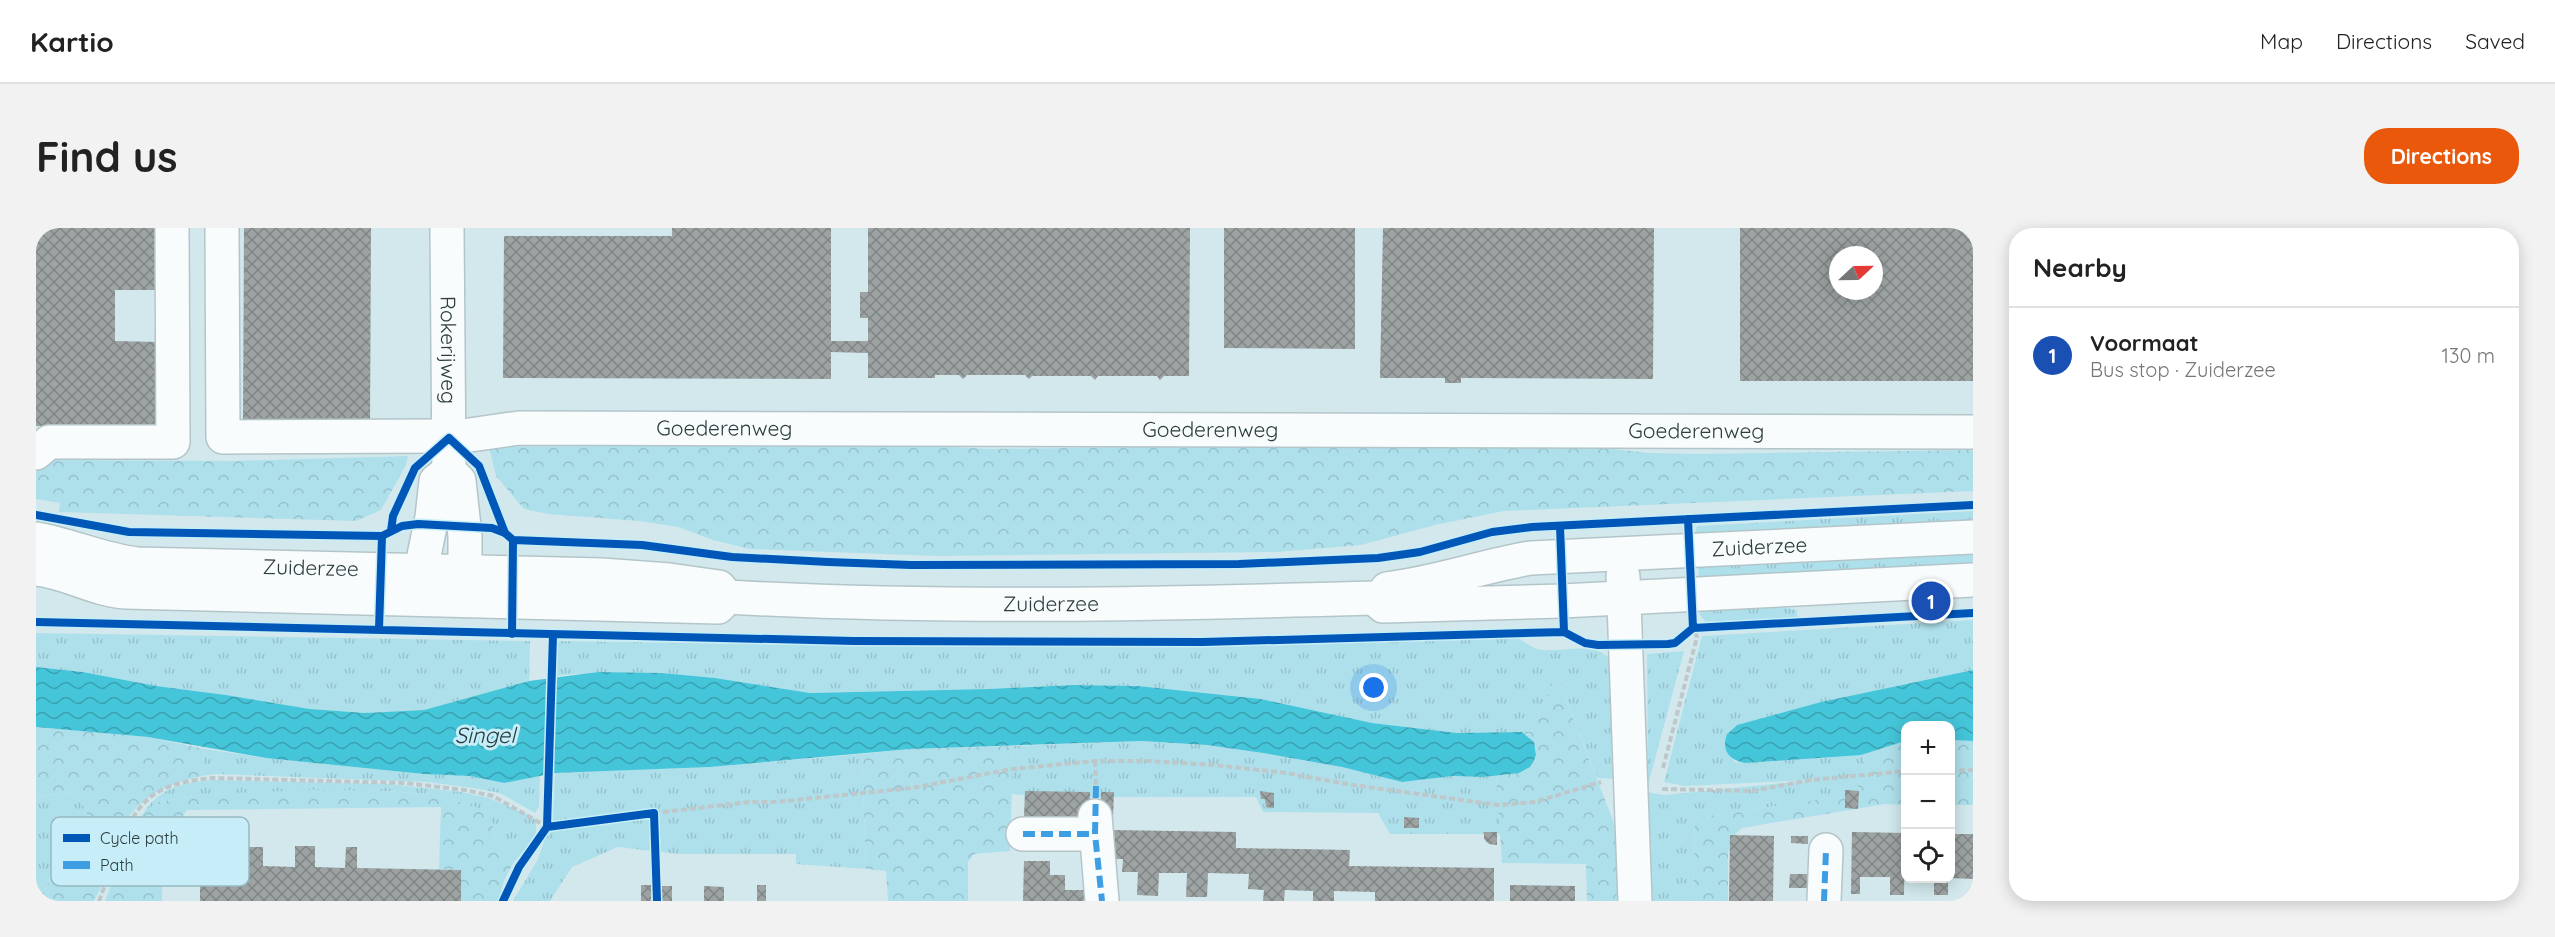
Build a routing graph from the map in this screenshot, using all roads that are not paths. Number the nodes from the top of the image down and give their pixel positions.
1 (172, 228) edge
2 (222, 228) edge
3 (447, 228) edge
4 (1973, 432) edge
5 (449, 437) junction
6 (36, 453) edge
7 (449, 471) junction
8 (1973, 537) edge
9 (36, 539) edge
10 (1622, 553) junction
11 (36, 569) edge
12 (421, 570) junction
13 (465, 571) junction
14 (1973, 580) edge
15 (727, 597) junction
16 (1624, 597) junction
17 (1374, 598) junction
18 (444, 600) junction
19 (1023, 834) dead end
20 (1826, 850) dead end
21 (1102, 901) edge
22 (1635, 901) edge
23 (1824, 901) edge

1 - 6 street
2 - 5 street, Goederenweg
3 - 5 street, Rokerijweg
4 - 5 street, Goederenweg
5 - 7 street, Rokerijweg
7 - 12 street
7 - 13 street, Rokerijweg
8 - 10 street, Zuiderzee
9 - 12 street, Zuiderzee
10 - 16 street
10 - 17 street, Zuiderzee
11 - 18 street, Zuiderzee
12 - 13 street, Zuiderzee
12 - 18 street
13 - 15 street, Zuiderzee
13 - 18 street
14 - 16 street, Zuiderzee
15 - 17 street, Zuiderzee
15 - 18 street, Zuiderzee
16 - 17 street, Zuiderzee
16 - 22 street
19 - 21 street
20 - 23 street

